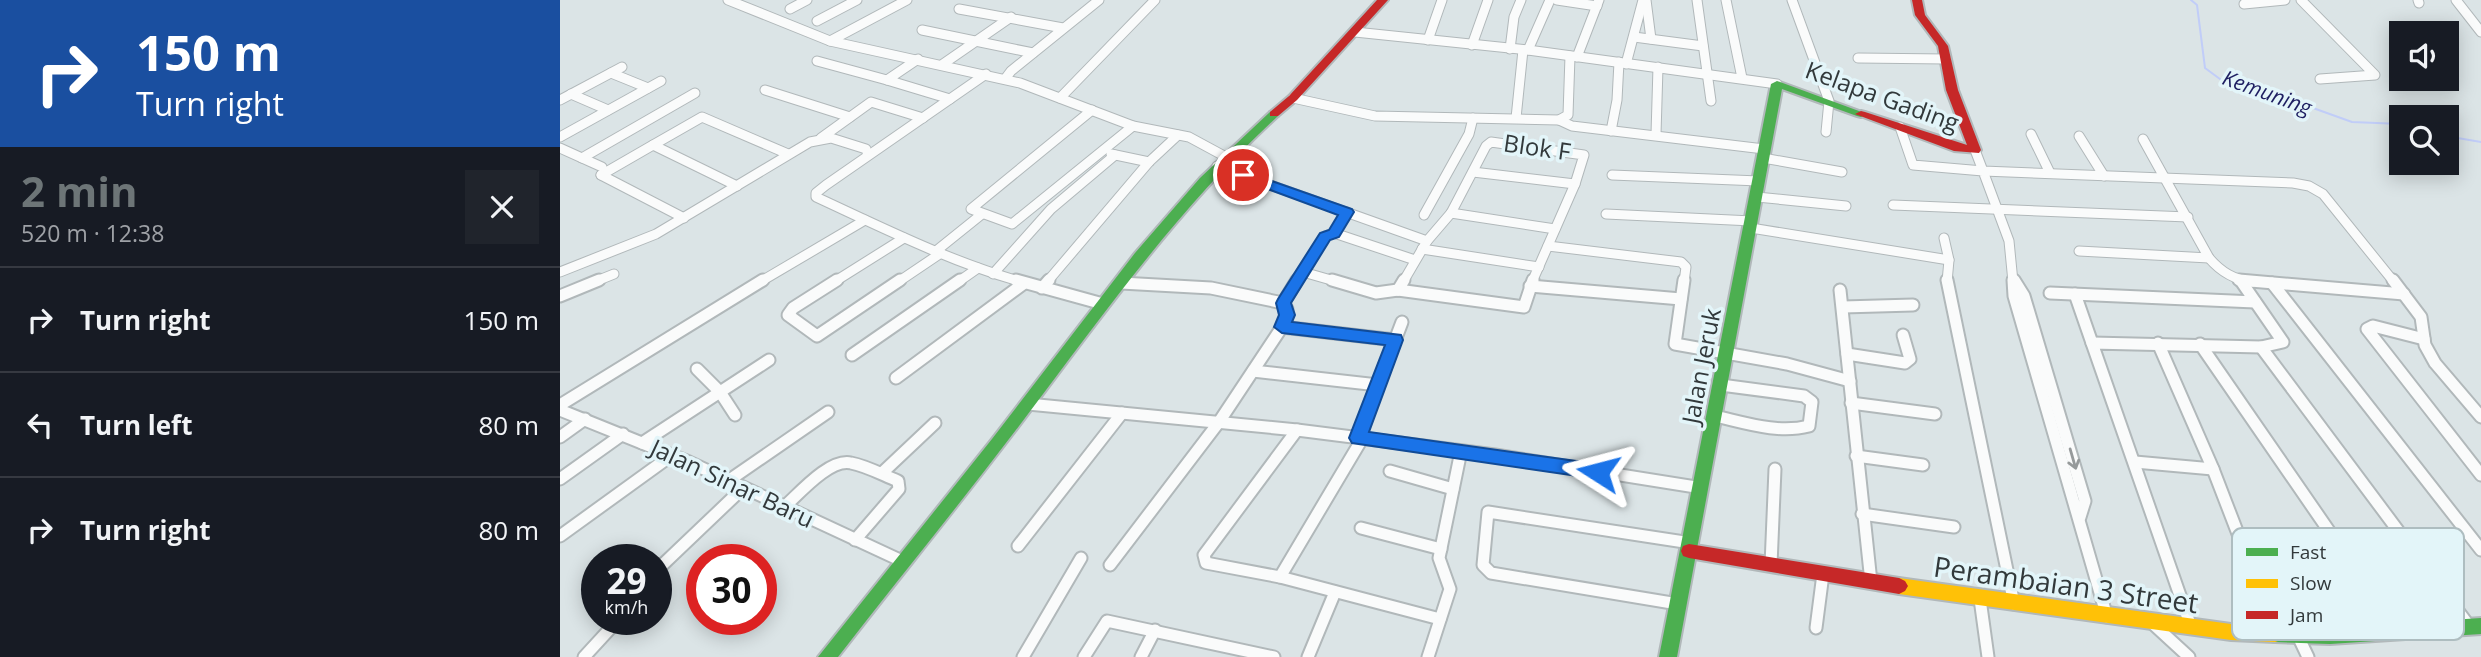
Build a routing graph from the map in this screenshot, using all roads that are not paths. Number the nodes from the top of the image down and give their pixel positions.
1 (728, 0) edge
2 (807, 0) edge
3 (857, 0) edge
4 (907, 0) edge
5 (1097, 0) edge
6 (1155, 0) edge
7 (1383, 0) edge
8 (1442, 0) edge
9 (1488, 0) edge
10 (1521, 0) edge
11 (1550, 0) edge
12 (1557, 0) edge
13 (1644, 0) edge
14 (1697, 0) edge
15 (1726, 0) edge
16 (1791, 0) edge
17 (1917, 0) edge
18 (2285, 0) edge
19 (2301, 0) edge
20 (2456, 0) edge
21 (1598, 3) edge
22 (2244, 4) dead end
23 (790, 9) dead end
24 (959, 9) dead end
25 (2466, 13) junction
26 (2481, 16) edge
27 (1011, 18) junction
28 (817, 21) dead end
29 (1063, 29) junction
30 (922, 30) dead end
31 (1355, 32) junction
32 (2481, 32) edge
33 (1634, 37) junction
34 (1651, 39) junction
35 (976, 40) junction
36 (1427, 40) junction
37 (830, 41) junction
38 (1472, 45) junction
39 (1703, 46) junction
40 (1510, 49) junction
41 (1526, 50) junction
42 (1034, 53) junction
43 (1574, 56) junction
44 (1858, 58) dead end
45 (918, 59) junction
46 (1946, 59) junction
47 (817, 61) dead end
48 (1622, 63) junction
49 (943, 64) junction
50 (622, 67) dead end
51 (1658, 67) junction
52 (611, 73) junction
53 (1707, 73) junction
54 (986, 74) junction
55 (1742, 78) junction
56 (1005, 79) junction
57 (2320, 79) dead end
58 (887, 80) junction
59 (661, 81) dead end
60 (1777, 84) junction
61 (648, 88) junction
62 (765, 90) dead end
63 (695, 93) dead end
64 (571, 94) junction
65 (1060, 98) junction
66 (1293, 98) junction
67 (950, 99) junction
68 (560, 100) edge
69 (1711, 101) dead end
70 (1829, 101) junction
71 (608, 110) junction
72 (1092, 110) junction
73 (850, 117) junction
74 (923, 118) junction
75 (1473, 118) junction
76 (1516, 118) junction
77 (1559, 120) junction
78 (1133, 125) junction
79 (1900, 127) junction
80 (1611, 131) junction
81 (1826, 132) dead end
82 (562, 133) edge
83 (1656, 134) junction
84 (2031, 134) dead end
85 (1178, 135) junction
86 (2079, 136) dead end
87 (821, 138) junction
88 (2143, 139) dead end
89 (653, 145) junction
90 (560, 148) edge
91 (1975, 150) junction
92 (1100, 152) junction
93 (788, 154) junction
94 (1763, 154) junction
95 (868, 155) junction
96 (1115, 155) junction
97 (582, 158) junction
98 (1221, 161) junction
99 (1149, 162) junction
100 (602, 167) dead end
101 (1983, 171) junction
102 (1842, 172) dead end
103 (1473, 173) junction
104 (2050, 173) junction
105 (1612, 175) dead end
106 (2104, 176) junction
107 (2166, 178) junction
108 (1759, 181) junction
109 (1575, 184) junction
110 (737, 186) junction
111 (1757, 197) junction
112 (1893, 205) dead end
113 (1846, 206) dead end
114 (1996, 207) junction
115 (1347, 212) junction
116 (1451, 213) junction
117 (982, 214) junction
118 (1606, 214) dead end
119 (1424, 215) dead end
120 (2188, 217) junction
121 (684, 218) junction
122 (865, 220) junction
123 (1752, 225) junction
124 (1555, 229) junction
125 (1334, 233) junction
126 (904, 238) junction
127 (1944, 238) dead end
128 (1424, 245) junction
129 (1548, 246) junction
130 (2079, 251) dead end
131 (938, 252) junction
132 (2209, 258) junction
133 (1415, 260) junction
134 (1950, 260) junction
135 (1539, 267) junction
136 (978, 268) junction
137 (560, 271) edge
138 (1303, 272) junction
139 (614, 274) dead end
140 (993, 274) junction
141 (2241, 281) junction
142 (1121, 283) junction
143 (2272, 283) junction
144 (1023, 284) junction
145 (1530, 286) junction
146 (1042, 288) junction
147 (1398, 290) junction
148 (1840, 290) dead end
149 (2050, 293) dead end
150 (2075, 294) junction
151 (2404, 294) junction
152 (560, 296) edge
153 (1681, 299) junction
154 (2255, 302) junction
155 (1283, 303) junction
156 (1103, 304) junction
157 (1913, 306) dead end
158 (1843, 307) junction
159 (1402, 322) dead end
160 (1282, 327) junction
161 (1903, 335) dead end
162 (2424, 339) junction
163 (1395, 340) junction
164 (2092, 343) junction
165 (2158, 343) junction
166 (2200, 344) junction
167 (2262, 346) junction
168 (1727, 354) junction
169 (1847, 354) junction
170 (852, 355) dead end
171 (769, 360) dead end
172 (697, 369) dead end
173 (1252, 371) junction
174 (895, 378) dead end
175 (1850, 381) junction
176 (1378, 385) junction
177 (1721, 385) junction
178 (720, 393) junction
179 (1851, 403) junction
180 (1028, 404) junction
181 (560, 408) edge
182 (828, 412) dead end
183 (1122, 413) junction
184 (1936, 414) dead end
185 (735, 415) dead end
186 (1715, 416) junction
187 (2481, 417) edge
188 (585, 419) junction
189 (1219, 422) junction
190 (935, 423) dead end
191 (1297, 430) junction
192 (623, 435) junction
193 (560, 437) edge
194 (1360, 438) junction
195 (642, 443) junction
196 (1461, 451) junction
197 (672, 455) junction
198 (1856, 456) junction
199 (2135, 462) junction
200 (1923, 465) dead end
201 (1775, 469) dead end
202 (2213, 469) junction
203 (1390, 471) dead end
204 (882, 472) junction
205 (2481, 475) edge
206 (560, 479) edge
207 (728, 481) junction
208 (1702, 488) junction
209 (742, 489) junction
210 (1453, 489) junction
211 (783, 508) junction
212 (1863, 514) junction
213 (1954, 527) dead end
214 (1360, 528) dead end
215 (2236, 528) edge
216 (2328, 528) edge
217 (2400, 528) edge
218 (2464, 528) edge
219 (2464, 528) edge
220 (560, 536) edge
221 (855, 540) junction
222 (1018, 546) dead end
223 (1690, 547) junction
224 (1441, 549) junction
225 (2481, 550) edge
226 (672, 556) edge
227 (1081, 558) dead end
228 (902, 561) junction
229 (1110, 565) dead end
230 (1771, 565) junction
231 (1823, 574) junction
232 (1280, 577) junction
233 (1871, 582) junction
234 (1335, 592) junction
235 (1980, 599) junction
236 (1678, 604) junction
237 (2014, 604) junction
238 (2464, 612) edge
239 (2107, 617) junction
240 (1440, 619) junction
241 (2150, 621) junction
242 (2475, 626) edge
243 (2191, 627) junction
244 (1816, 628) dead end
245 (1155, 630) junction
246 (2232, 631) edge
247 (604, 635) edge
248 (2300, 640) edge
249 (1214, 651) edge
250 (584, 657) edge
251 (827, 657) edge
252 (1023, 657) edge
253 (1084, 657) edge
254 (1141, 657) edge
255 (1273, 657) edge
256 (1308, 657) edge
257 (1428, 657) edge
258 (1668, 657) edge
259 (1988, 657) edge
260 (2189, 657) edge
261 (2308, 657) edge

1 - 37 street
2 - 23 street
3 - 28 street
4 - 37 street
5 - 29 street
6 - 65 street
7 - 31 street
8 - 36 street
9 - 38 street
10 - 40 street
11 - 41 street
12 - 21 street
13 - 33 street
13 - 34 street
14 - 39 street
15 - 55 street
16 - 70 street
17 - 46 street, Kelapa Gading
18 - 22 street
19 - 57 street
20 - 25 street
21 - 43 street
24 - 27 street
25 - 26 street
25 - 32 street
27 - 29 street
27 - 35 street
29 - 42 street
30 - 35 street
31 - 36 street
31 - 66 street
33 - 34 street
33 - 48 street
34 - 39 street
35 - 42 street
35 - 49 street
36 - 38 street
37 - 45 street
38 - 40 street
39 - 53 street
40 - 41 street
41 - 43 street
41 - 76 street
42 - 56 street
43 - 48 street
43 - 77 street
44 - 46 street
45 - 49 street
45 - 58 street
46 - 91 street, Kelapa Gading
47 - 58 street
48 - 51 street
48 - 80 street
49 - 54 street
50 - 52 street
51 - 53 street
51 - 83 street
52 - 61 street
52 - 64 street
53 - 55 street
53 - 69 street
54 - 56 street
54 - 67 street
55 - 60 street
56 - 65 street
58 - 67 street
59 - 61 street
60 - 70 street, Kelapa Gading
60 - 94 street, Jalan Jeruk
61 - 71 street
62 - 73 street
63 - 97 street
64 - 68 street
64 - 71 street
65 - 72 street
66 - 75 street
66 - 98 street
67 - 74 street
70 - 79 street, Kelapa Gading
70 - 81 street
71 - 82 street
72 - 78 street
72 - 117 street
73 - 74 street
73 - 87 street
74 - 95 street
75 - 76 street
75 - 119 street
76 - 77 street
77 - 80 street
78 - 85 street
78 - 92 street
79 - 91 street, Kelapa Gading
79 - 101 street
80 - 83 street
83 - 94 street
84 - 104 street
85 - 98 street
85 - 99 street
86 - 106 street
87 - 93 street
87 - 95 street
88 - 107 street
89 - 93 street
89 - 110 street
89 - 121 street
90 - 97 street
91 - 101 street
92 - 96 street
92 - 117 street
93 - 110 street
94 - 102 street
94 - 108 street, Jalan Jeruk
95 - 122 street
96 - 99 street
96 - 140 street
97 - 100 street
98 - 115 street
98 - 142 street
99 - 146 street
101 - 104 street
101 - 114 street
103 - 109 street
103 - 109 street, Blok F
103 - 116 street
104 - 106 street
105 - 108 street
106 - 107 street
107 - 120 street
107 - 151 street
108 - 111 street, Jalan Jeruk
109 - 124 street
110 - 121 street
111 - 113 street
111 - 123 street, Jalan Jeruk
112 - 114 street
114 - 120 street
114 - 239 street
115 - 125 street
115 - 128 street
116 - 124 street
116 - 128 street
117 - 131 street
118 - 123 street
120 - 132 street
121 - 137 street
122 - 126 street
122 - 181 street
123 - 134 street
123 - 168 street, Jalan Jeruk
124 - 129 street
125 - 133 street
125 - 138 street
126 - 131 street
126 - 131 street
127 - 134 street
128 - 133 street
128 - 135 street
129 - 135 street
129 - 153 street
130 - 132 street
131 - 136 street
132 - 141 street
133 - 147 street
134 - 237 street
135 - 145 street
136 - 140 street
136 - 170 street
138 - 147 street
138 - 155 street
139 - 152 street
140 - 144 street
141 - 143 street
141 - 154 street
142 - 155 street
142 - 156 street
143 - 151 street
143 - 219 street
144 - 146 street
144 - 174 street
145 - 147 street
145 - 153 street
146 - 156 street
148 - 158 street
149 - 150 street
150 - 154 street
150 - 164 street
151 - 162 street
153 - 168 street
154 - 167 street
155 - 160 street
156 - 180 street
157 - 158 street
158 - 169 street
159 - 163 street
160 - 163 street
160 - 173 street
161 - 169 street
162 - 187 street
162 - 205 street
163 - 176 street
164 - 165 street
164 - 199 street
165 - 166 street
165 - 202 street
166 - 167 street
166 - 216 street
167 - 217 street
168 - 175 street
168 - 177 street, Jalan Jeruk
169 - 175 street
171 - 178 street
172 - 178 street
173 - 176 street
173 - 189 street
175 - 179 street
176 - 194 street
177 - 186 street, Jalan Jeruk
177 - 186 street
178 - 185 street
178 - 195 street
179 - 184 street
179 - 198 street
180 - 183 street
180 - 228 street
181 - 188 street, Jalan Sinar Baru
182 - 207 street
183 - 189 street
183 - 222 street
186 - 208 street, Jalan Jeruk
188 - 192 street, Jalan Sinar Baru
188 - 193 street
189 - 191 street
189 - 229 street
190 - 204 street
191 - 194 street
191 - 232 street
192 - 195 street, Jalan Sinar Baru
192 - 206 street
194 - 196 street
194 - 232 street
195 - 197 street, Jalan Sinar Baru
196 - 208 street
196 - 210 street
197 - 207 street, Jalan Sinar Baru
197 - 220 street
198 - 200 street
198 - 212 street
199 - 202 street
199 - 243 street
201 - 230 street
202 - 215 street
203 - 210 street
204 - 211 street
204 - 221 street
207 - 209 street, Jalan Sinar Baru
208 - 223 street, Jalan Jeruk
209 - 211 street, Jalan Sinar Baru
209 - 226 street
210 - 224 street
211 - 221 street, Jalan Sinar Baru
212 - 213 street
212 - 233 street
214 - 224 street
218 - 225 street
221 - 228 street, Jalan Sinar Baru
223 - 230 street, Perambaian 3 Street
223 - 236 street, Jalan Jeruk
223 - 236 street
224 - 240 street
227 - 252 street
228 - 251 street
230 - 231 street, Perambaian 3 Street
231 - 233 street, Perambaian 3 Street
231 - 244 street
232 - 234 street
233 - 235 street, Perambaian 3 Street
234 - 240 street
234 - 256 street
235 - 237 street, Perambaian 3 Street
235 - 259 street
236 - 258 street, Jalan Jeruk
237 - 239 street, Perambaian 3 Street
238 - 242 street
239 - 241 street, Perambaian 3 Street
240 - 257 street
241 - 243 street, Perambaian 3 Street
241 - 260 street
243 - 246 street, Perambaian 3 Street
245 - 249 street
245 - 253 street
245 - 254 street
247 - 250 street
248 - 261 street
249 - 255 street

